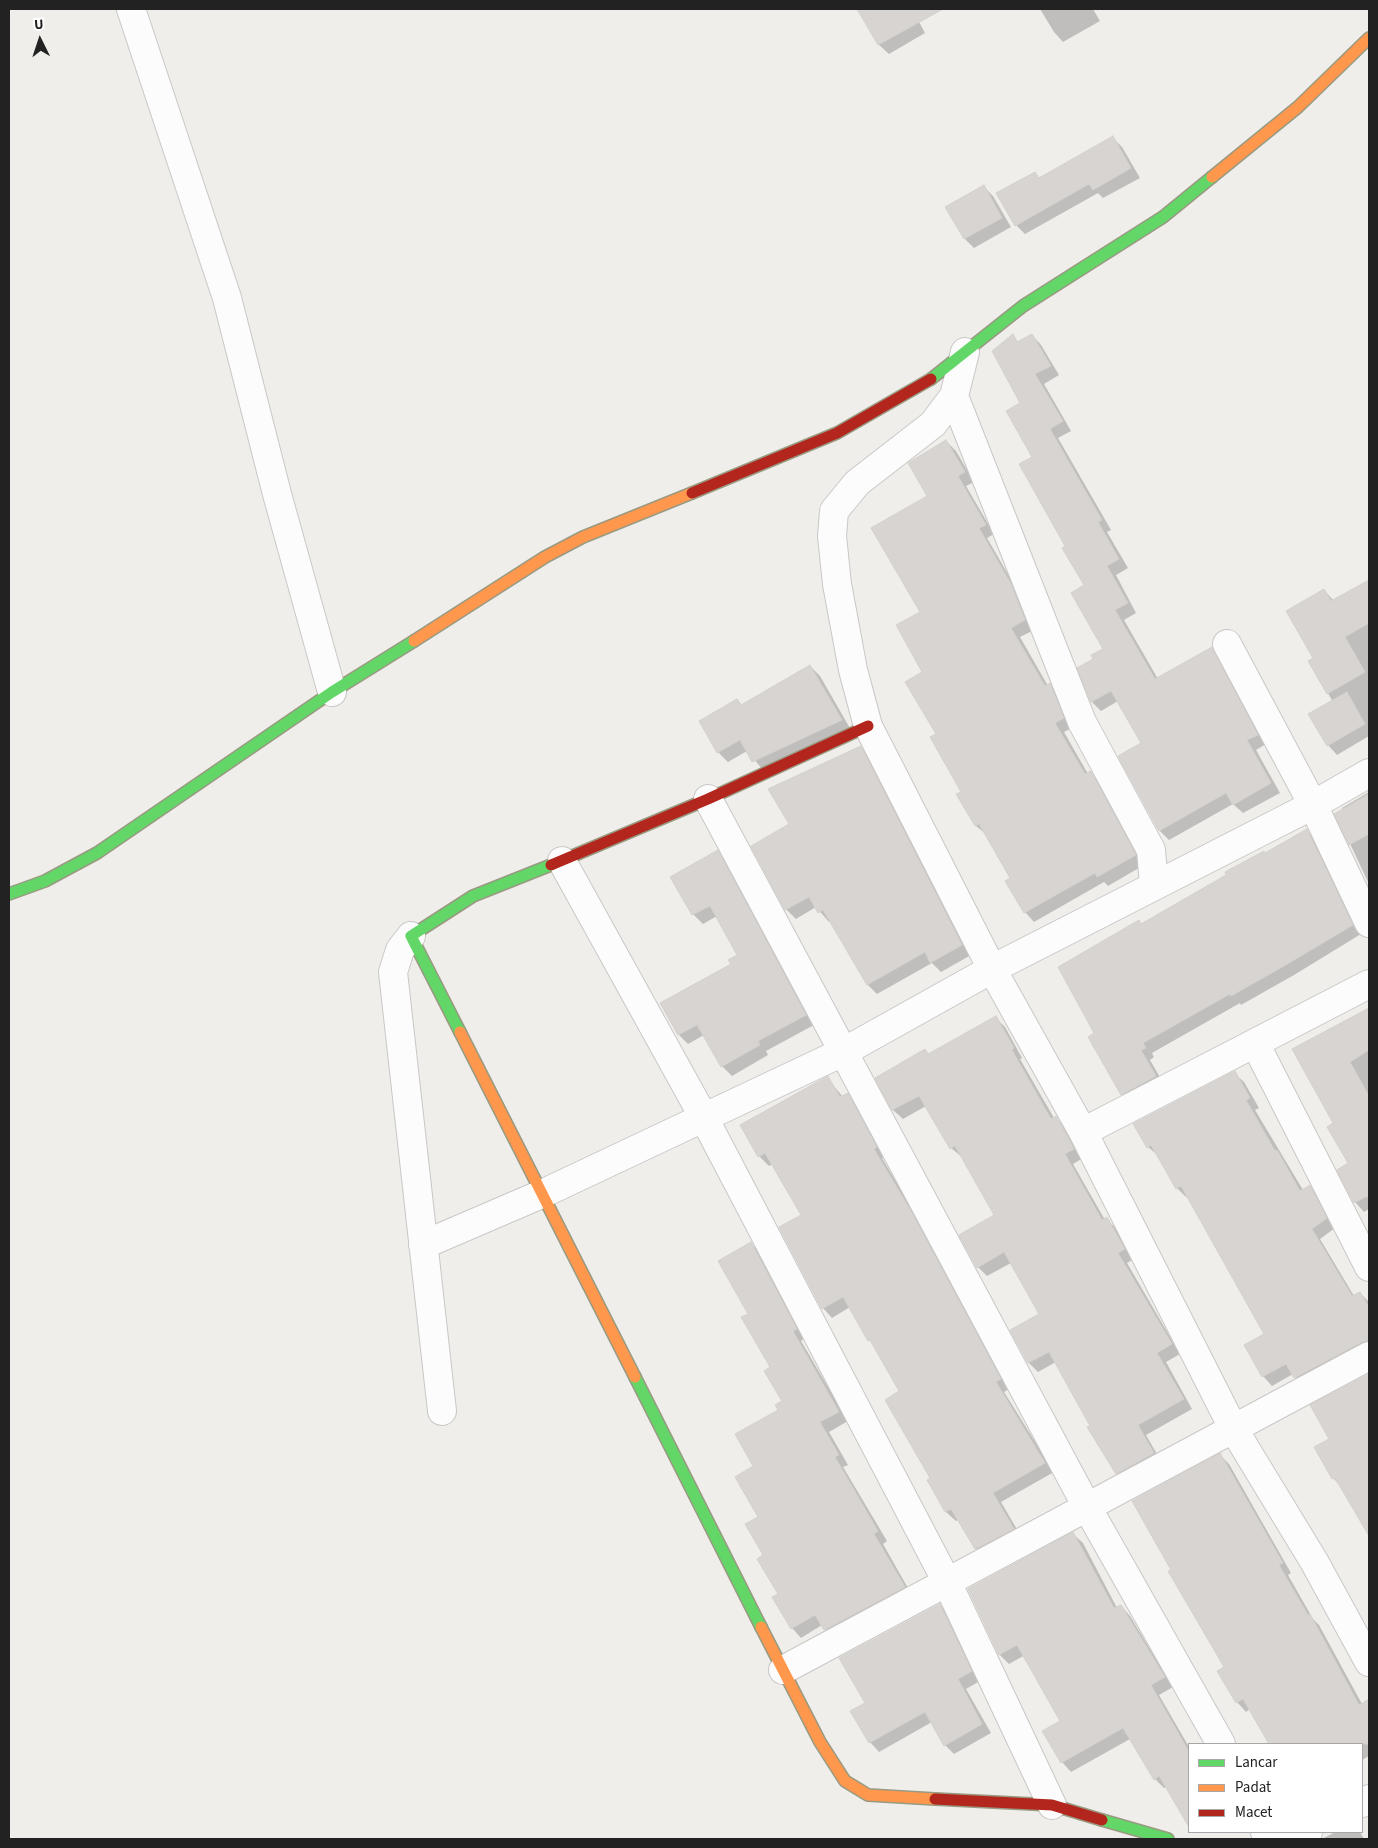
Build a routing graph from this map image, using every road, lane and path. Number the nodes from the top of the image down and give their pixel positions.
1 (131, 9) edge
2 (1369, 38) edge
3 (965, 352) junction
4 (954, 396) junction
5 (1228, 644) dead end
6 (332, 692) junction
7 (868, 726) junction
8 (1369, 772) edge
9 (708, 799) junction
10 (1312, 805) junction
11 (562, 861) junction
12 (1154, 885) junction
13 (9, 894) edge
14 (1369, 924) edge
15 (411, 936) junction
16 (992, 970) junction
17 (1369, 984) edge
18 (1255, 1043) junction
19 (845, 1051) junction
20 (704, 1116) junction
21 (1083, 1132) junction
22 (544, 1193) junction
23 (423, 1245) junction
24 (1369, 1267) edge
25 (1369, 1356) edge
26 (442, 1410) dead end
27 (1233, 1428) junction
28 (1087, 1507) junction
29 (947, 1582) junction
30 (1369, 1662) edge
31 (783, 1670) junction
32 (1220, 1743) edge
33 (1052, 1805) junction
34 (1306, 1833) edge
35 (1168, 1839) edge
36 (1294, 1839) edge

1 - 6 street
2 - 3 street
3 - 4 street
3 - 6 street
4 - 7 street
4 - 12 street
5 - 10 street
6 - 13 street
7 - 9 street
7 - 16 street
8 - 10 street
9 - 11 street
9 - 19 street
10 - 12 street
10 - 14 street
11 - 15 street
11 - 20 street
12 - 16 street
15 - 22 street
15 - 23 street
16 - 19 street
16 - 21 street
17 - 18 street
18 - 21 street
18 - 24 street
19 - 20 street
19 - 28 street
20 - 22 street
20 - 29 street
21 - 27 street
22 - 23 street
22 - 31 street
23 - 26 street
25 - 27 street
27 - 28 street
27 - 30 street
28 - 29 street
28 - 32 street
29 - 31 street
29 - 33 street
31 - 33 street
33 - 35 street
34 - 36 street

